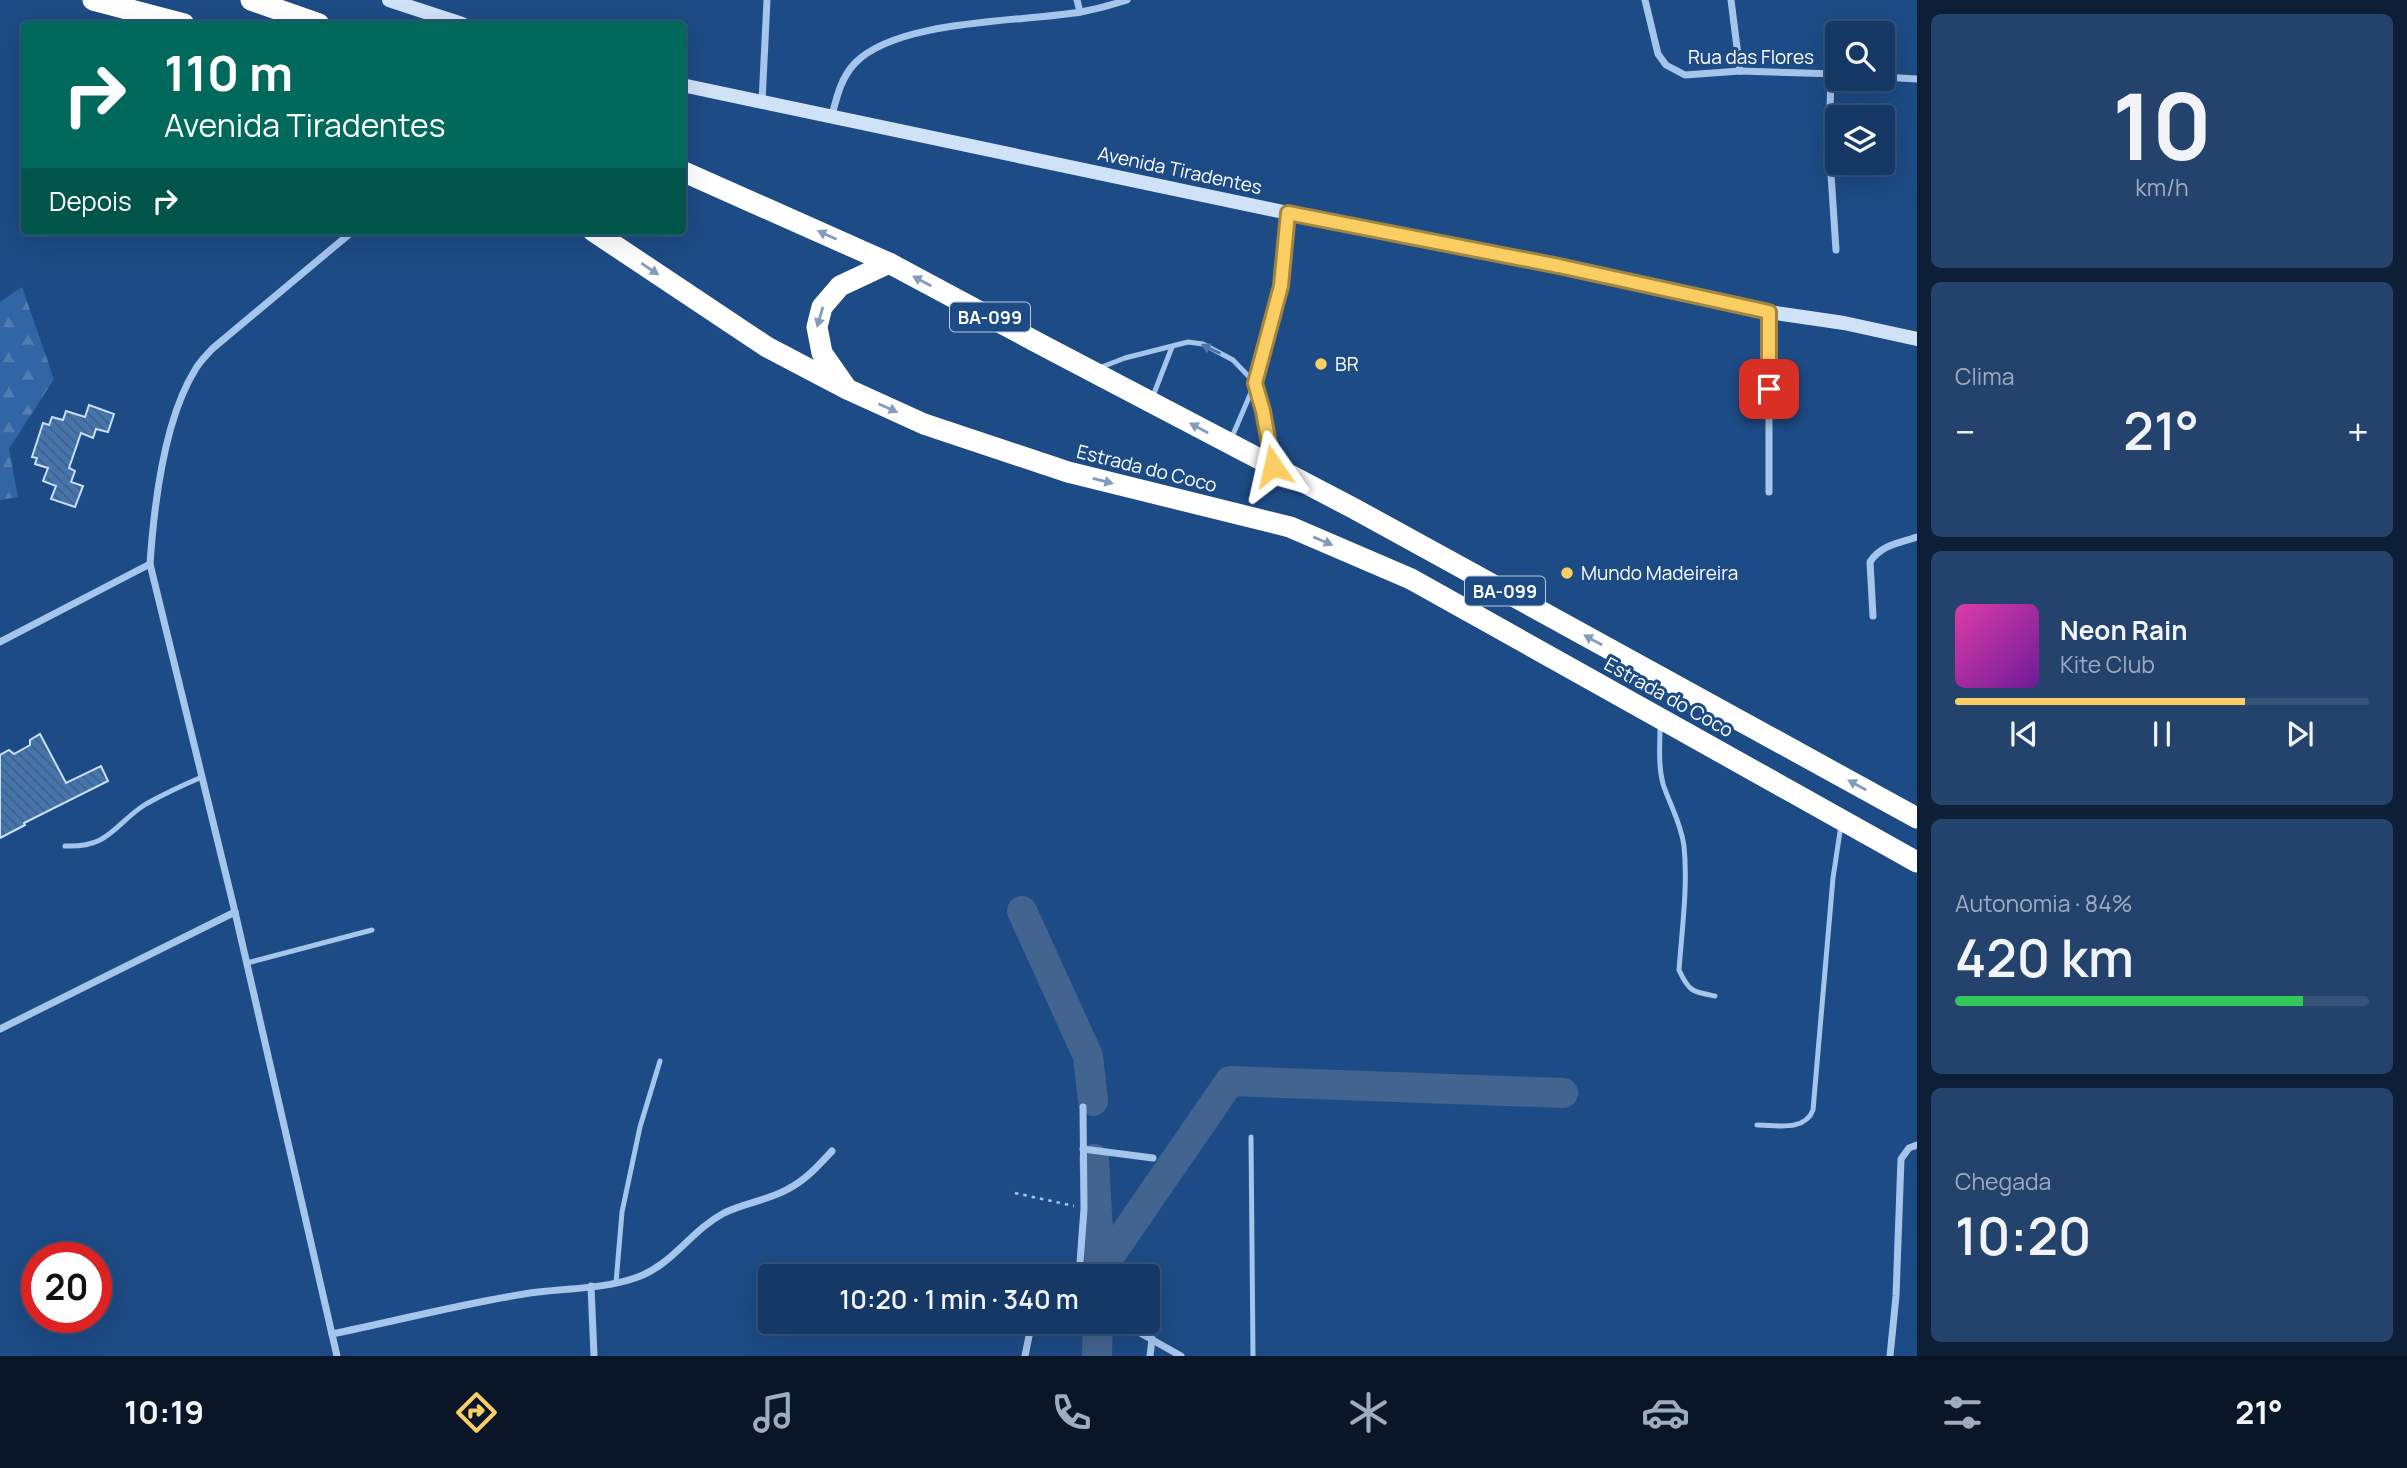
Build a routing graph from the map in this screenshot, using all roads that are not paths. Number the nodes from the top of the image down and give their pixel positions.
1 (93, 0) edge
2 (251, 0) edge
3 (389, 0) edge
4 (766, 0) edge
5 (1077, 0) edge
6 (1127, 0) edge
7 (1645, 0) edge
8 (1731, 0) edge
9 (1080, 12) junction
10 (173, 21) edge
11 (310, 21) edge
12 (452, 21) edge
13 (1740, 71) junction
14 (1825, 74) edge
15 (1895, 78) edge
16 (1917, 79) edge
17 (686, 86) edge
18 (1833, 91) edge
19 (762, 102) junction
20 (832, 116) junction
21 (686, 173) edge
22 (1288, 213) junction
23 (348, 235) edge
24 (599, 235) edge
25 (1836, 250) dead end
26 (890, 263) junction
27 (1769, 312) junction
28 (1917, 339) edge
29 (1172, 347) junction
30 (1091, 371) junction
31 (1255, 383) junction
32 (847, 389) junction
33 (1151, 402) junction
34 (1230, 443) junction
35 (1273, 466) junction
36 (1769, 492) dead end
37 (1917, 537) edge
38 (150, 564) junction
39 (1873, 616) dead end
40 (0, 642) edge
41 (1660, 719) junction
42 (202, 777) junction
43 (1917, 818) edge
44 (1842, 819) junction
45 (65, 846) dead end
46 (1917, 862) edge
47 (235, 912) junction
48 (372, 930) dead end
49 (247, 962) junction
50 (1715, 996) dead end
51 (0, 1029) edge
52 (660, 1061) dead end
53 (1083, 1107) dead end
54 (1757, 1125) dead end
55 (1251, 1137) dead end
56 (1913, 1146) edge
57 (1083, 1149) junction
58 (832, 1151) dead end
59 (1153, 1158) dead end
60 (1080, 1264) edge
61 (616, 1283) junction
62 (591, 1286) junction
63 (332, 1334) junction
64 (1029, 1334) edge
65 (1143, 1334) edge
66 (1152, 1339) junction
67 (337, 1356) edge
68 (594, 1356) edge
69 (1025, 1356) edge
70 (1150, 1356) edge
71 (1181, 1356) edge
72 (1253, 1356) edge
73 (1889, 1356) edge

1 - 10 highway
2 - 11 highway
3 - 12 street
4 - 19 street
5 - 9 street
6 - 9 street
7 - 13 street, Rua das Flores
8 - 13 street
9 - 20 street
13 - 14 street, Rua das Flores
15 - 16 street
17 - 19 street, Avenida Tiradentes
18 - 25 street
19 - 20 street, Avenida Tiradentes
20 - 22 street, Avenida Tiradentes
26 -> 21 highway, Estrada do Coco / BA-099
22 - 27 street, Avenida Tiradentes
22 - 31 lane
23 - 38 street
24 -> 32 highway, Estrada do Coco / BA-099
30 -> 26 highway, Estrada do Coco / BA-099
26 -> 32 highway
27 - 28 street, Avenida Tiradentes
27 - 36 street
29 - 30 lane
31 -> 29 lane
29 - 33 lane
30 - 33 highway, Estrada do Coco / BA-099
31 - 34 lane
31 - 35 lane
32 -> 41 highway, Estrada do Coco / BA-099
34 -> 33 highway, Estrada do Coco / BA-099
34 - 35 highway, Estrada do Coco / BA-099
43 -> 35 highway, Estrada do Coco / BA-099
37 - 39 street
38 - 40 street
38 - 42 street
41 - 44 highway, Estrada do Coco / BA-099
41 - 50 lane
42 - 45 lane
42 - 47 street
44 - 46 highway, Estrada do Coco / BA-099
44 - 54 lane
47 - 49 street
47 - 51 street
48 - 49 lane
49 - 63 street
52 - 61 lane
53 - 57 street
55 - 72 lane
56 - 73 street
57 - 59 street
57 - 60 street
58 - 61 street
61 - 62 street
62 - 63 street
62 - 68 street
63 - 67 street
64 - 69 street
65 - 66 street
66 - 70 street
66 - 71 street

